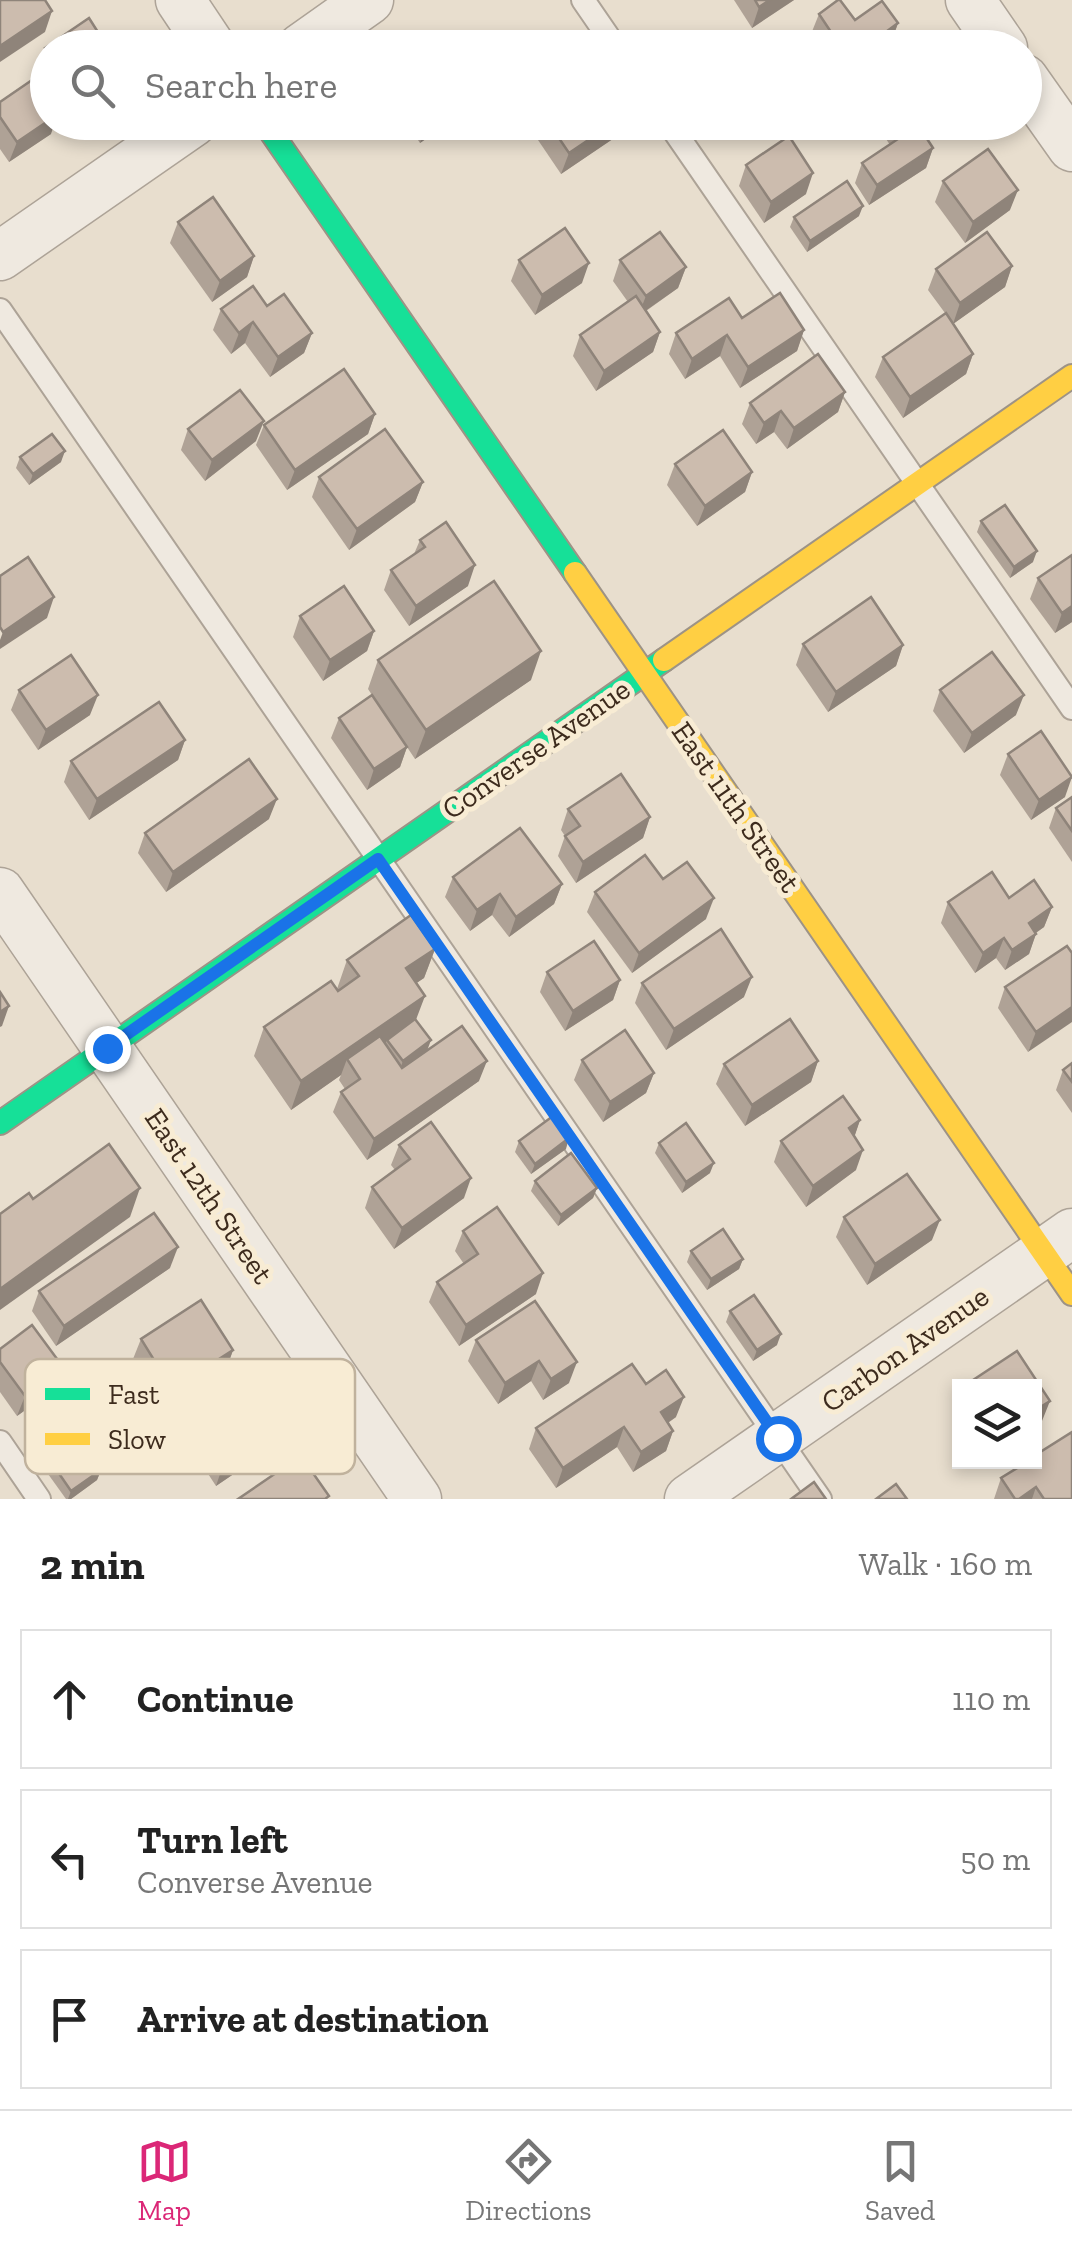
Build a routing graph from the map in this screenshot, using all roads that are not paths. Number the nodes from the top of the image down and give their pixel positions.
1 (180, 0) edge
2 (369, 0) edge
3 (583, 0) edge
4 (970, 0) edge
5 (200, 30) edge
6 (326, 30) edge
7 (604, 30) edge
8 (991, 30) edge
9 (1042, 104) edge
10 (167, 140) edge
11 (276, 140) edge
12 (680, 140) edge
13 (1072, 147) edge
14 (0, 256) edge
15 (0, 310) edge
16 (1072, 376) edge
17 (917, 484) junction
18 (644, 674) junction
19 (1072, 708) edge
20 (378, 859) junction
21 (0, 892) edge
22 (107, 1048) junction
23 (0, 1123) edge
24 (1058, 1243) edge
25 (1072, 1294) edge
26 (321, 1359) edge
27 (355, 1409) edge
28 (778, 1438) junction
29 (0, 1442) edge
30 (39, 1499) edge
31 (417, 1499) edge
32 (689, 1499) edge
33 (820, 1499) edge

1 - 5 street
2 - 6 street
3 - 7 lane
4 - 8 street
9 - 13 street
10 - 14 street
11 - 18 street, East 11th Street
12 - 17 lane
15 - 20 lane
16 - 17 street, Converse Avenue
17 - 18 street, Converse Avenue
17 - 19 lane
18 - 20 street, Converse Avenue
18 - 24 street, East 11th Street
20 - 22 street, Converse Avenue
20 - 28 lane
21 - 22 street, East 12th Street
22 - 23 street, Converse Avenue
22 - 26 street, East 12th Street
24 - 25 street, East 11th Street
24 - 28 street, Carbon Avenue
27 - 31 street, East 12th Street
28 - 32 street, Carbon Avenue
28 - 33 lane
29 - 30 lane

